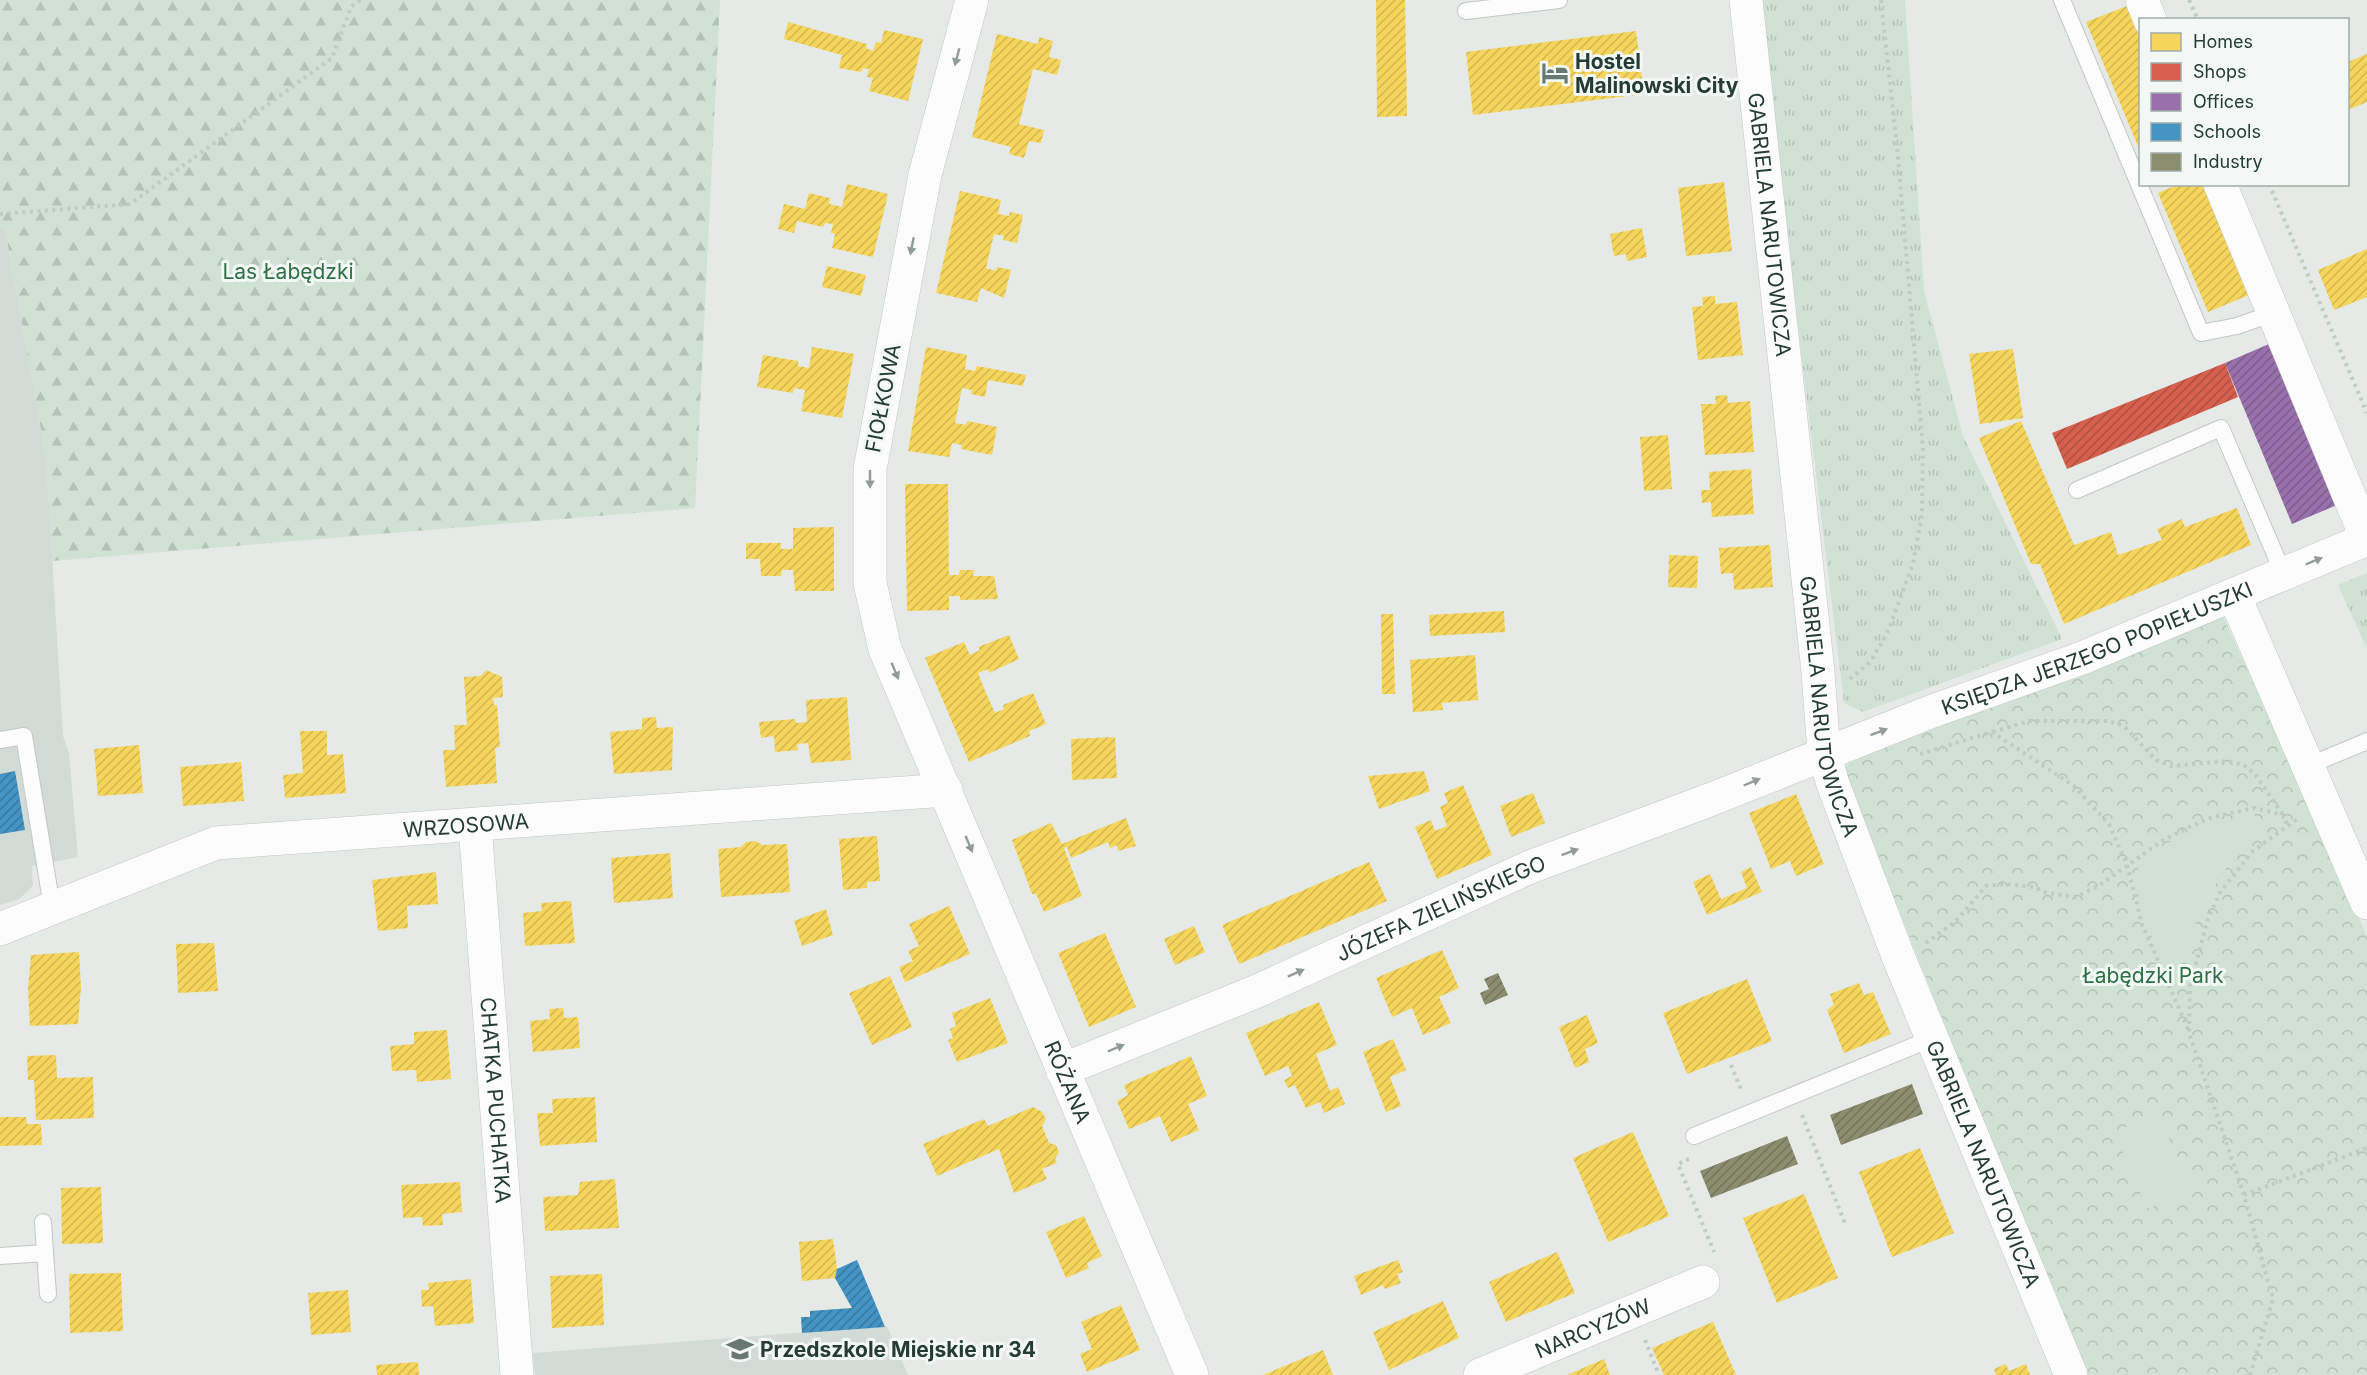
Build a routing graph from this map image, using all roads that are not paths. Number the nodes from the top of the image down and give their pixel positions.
1 (972, 0) edge
2 (1559, 0) edge
3 (1746, 0) edge
4 (2062, 0) edge
5 (2142, 0) edge
6 (1466, 11) dead end
7 (2150, 18) edge
8 (2139, 184) edge
9 (2140, 186) edge
10 (2221, 186) edge
11 (2274, 314) junction
12 (2077, 490) dead end
13 (2367, 539) edge
14 (2283, 573) junction
15 (2234, 595) junction
16 (0, 740) edge
17 (2367, 741) edge
18 (1824, 753) junction
19 (2310, 765) junction
20 (946, 790) junction
21 (475, 825) junction
22 (2367, 903) edge
23 (52, 907) junction
24 (0, 929) edge
25 (1933, 1038) junction
26 (1062, 1070) junction
27 (1694, 1136) dead end
28 (43, 1222) dead end
29 (45, 1253) junction
30 (0, 1256) edge
31 (1703, 1282) road end
32 (48, 1294) dead end
33 (517, 1375) edge
34 (1192, 1375) edge
35 (1480, 1375) edge
36 (2071, 1375) edge

1 -> 20 street, FIOŁKOWA
2 - 6 lane
3 - 18 street, GABRIELA NARUTOWICZA
4 - 8 lane
5 - 7 street
9 - 11 lane
10 - 11 street
11 - 13 street
12 - 14 lane
14 -> 13 street, KSIĘDZA JERZEGO POPIEŁUSZKI
14 - 15 street, KSIĘDZA JERZEGO POPIEŁUSZKI
18 -> 15 street, KSIĘDZA JERZEGO POPIEŁUSZKI
15 - 19 street
16 - 23 lane
17 - 19 lane
18 - 25 street, GABRIELA NARUTOWICZA
26 -> 18 street, JÓZEFA ZIELIŃSKIEGO
19 - 22 street
20 - 21 street, WRZOSOWA
20 -> 26 street, RÓŻANA
21 - 23 street, WRZOSOWA
21 - 33 street, CHATKA PUCHATKA
23 - 24 street, WRZOSOWA
25 - 27 lane
25 - 36 street, GABRIELA NARUTOWICZA
26 - 34 street, RÓŻANA
28 - 29 lane
29 - 30 lane
29 - 32 lane
31 - 35 street, NARCYZÓW

